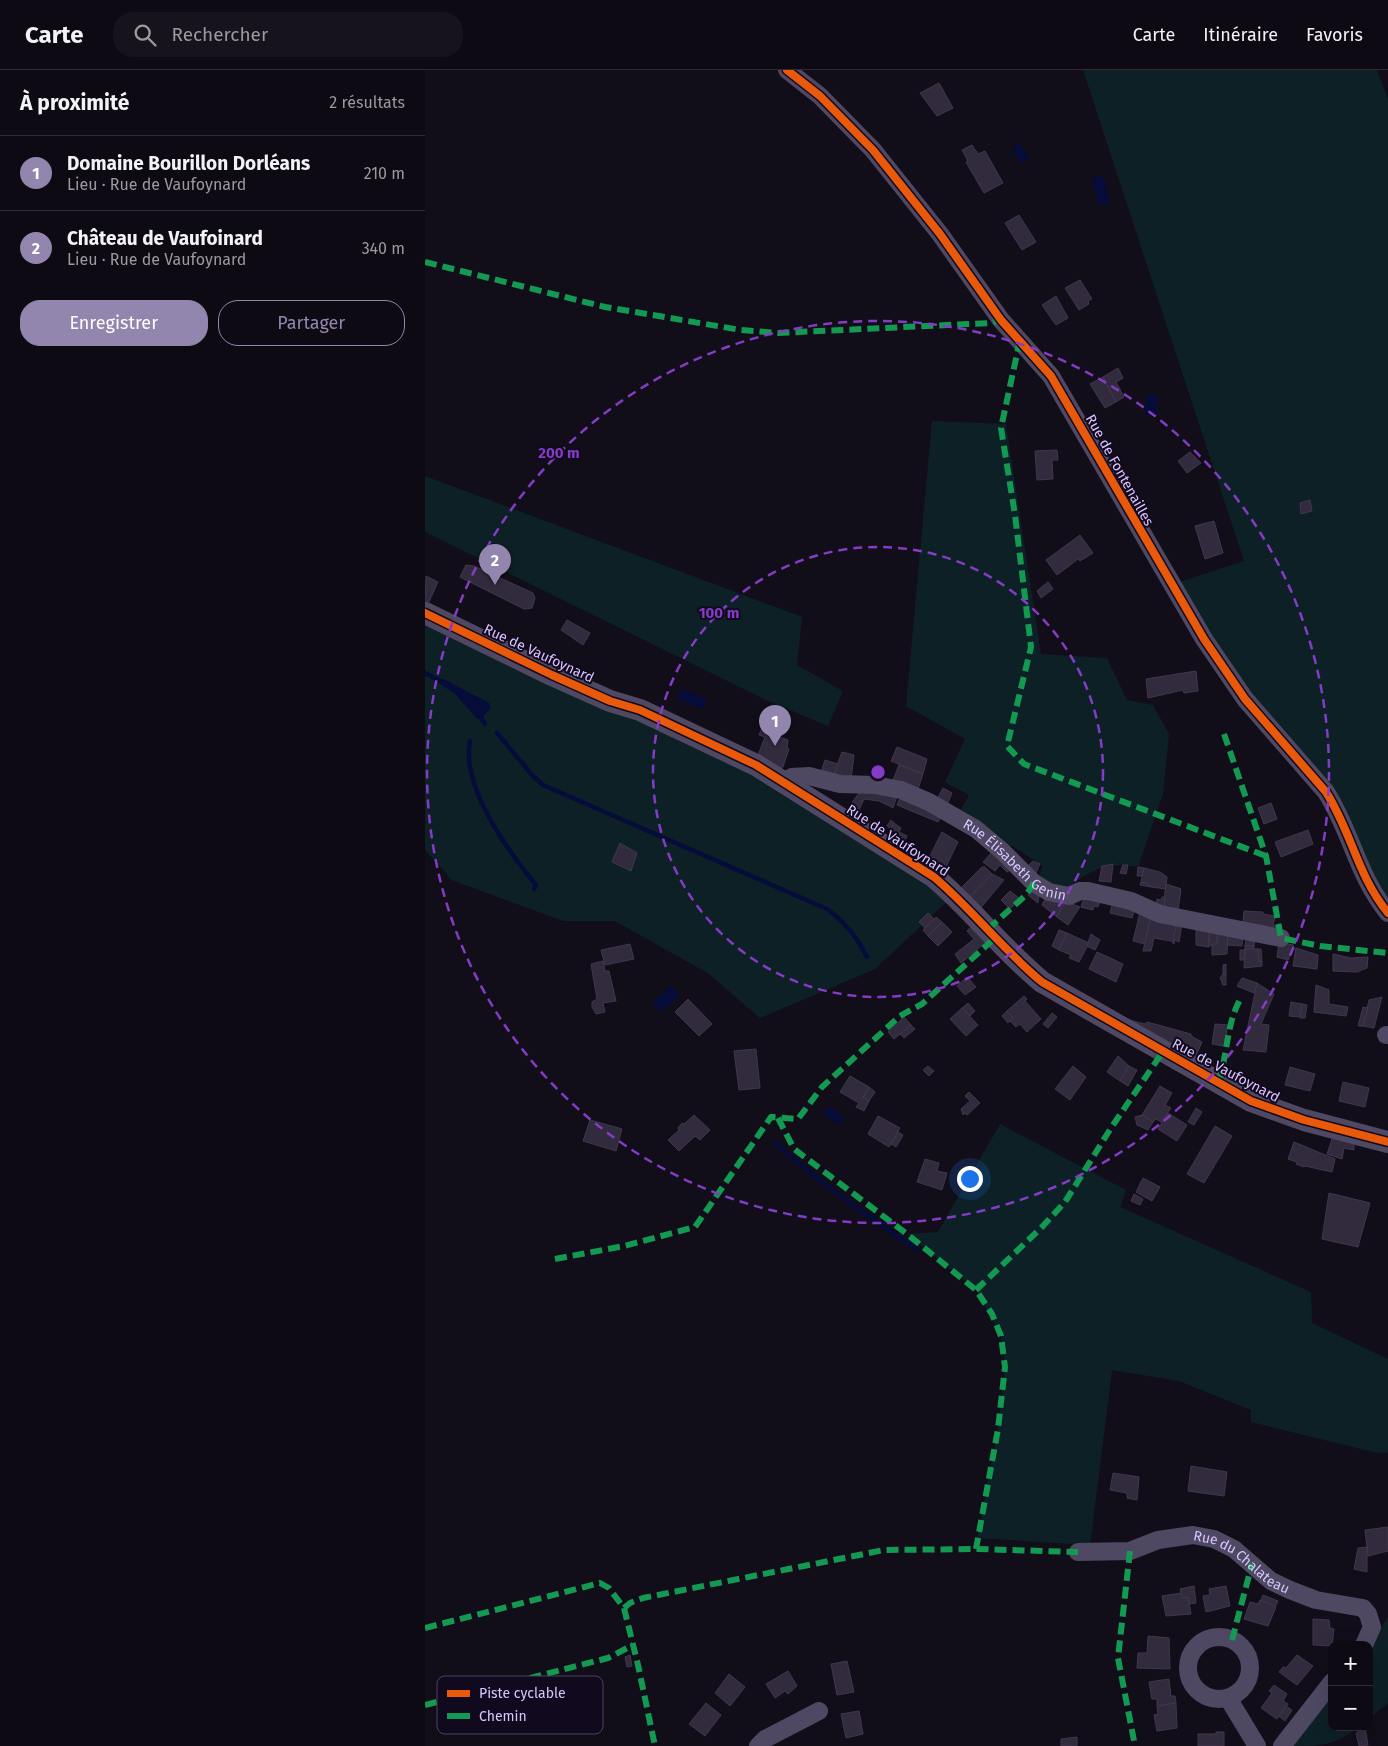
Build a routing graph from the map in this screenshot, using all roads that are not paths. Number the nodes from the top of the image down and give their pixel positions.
1 (787, 70) edge
2 (425, 614) edge
3 (783, 782) junction
4 (1388, 913) edge
5 (1281, 938) dead end
6 (1388, 1142) edge
7 (1078, 1552) dead end
8 (1366, 1641) edge
9 (1329, 1686) edge
10 (1228, 1698) dead end
11 (819, 1711) dead end
12 (758, 1746) edge
13 (1257, 1746) edge
14 (1283, 1746) edge

1 - 4 street, Rue de Fontenailles
2 - 3 street, Rue de Vaufoynard
3 - 5 street, Rue Élisabeth Genin
3 - 6 street, Rue de Vaufoynard
7 - 8 street, Rue du Chalateau
9 - 14 street
10 - 13 street
11 - 12 street

